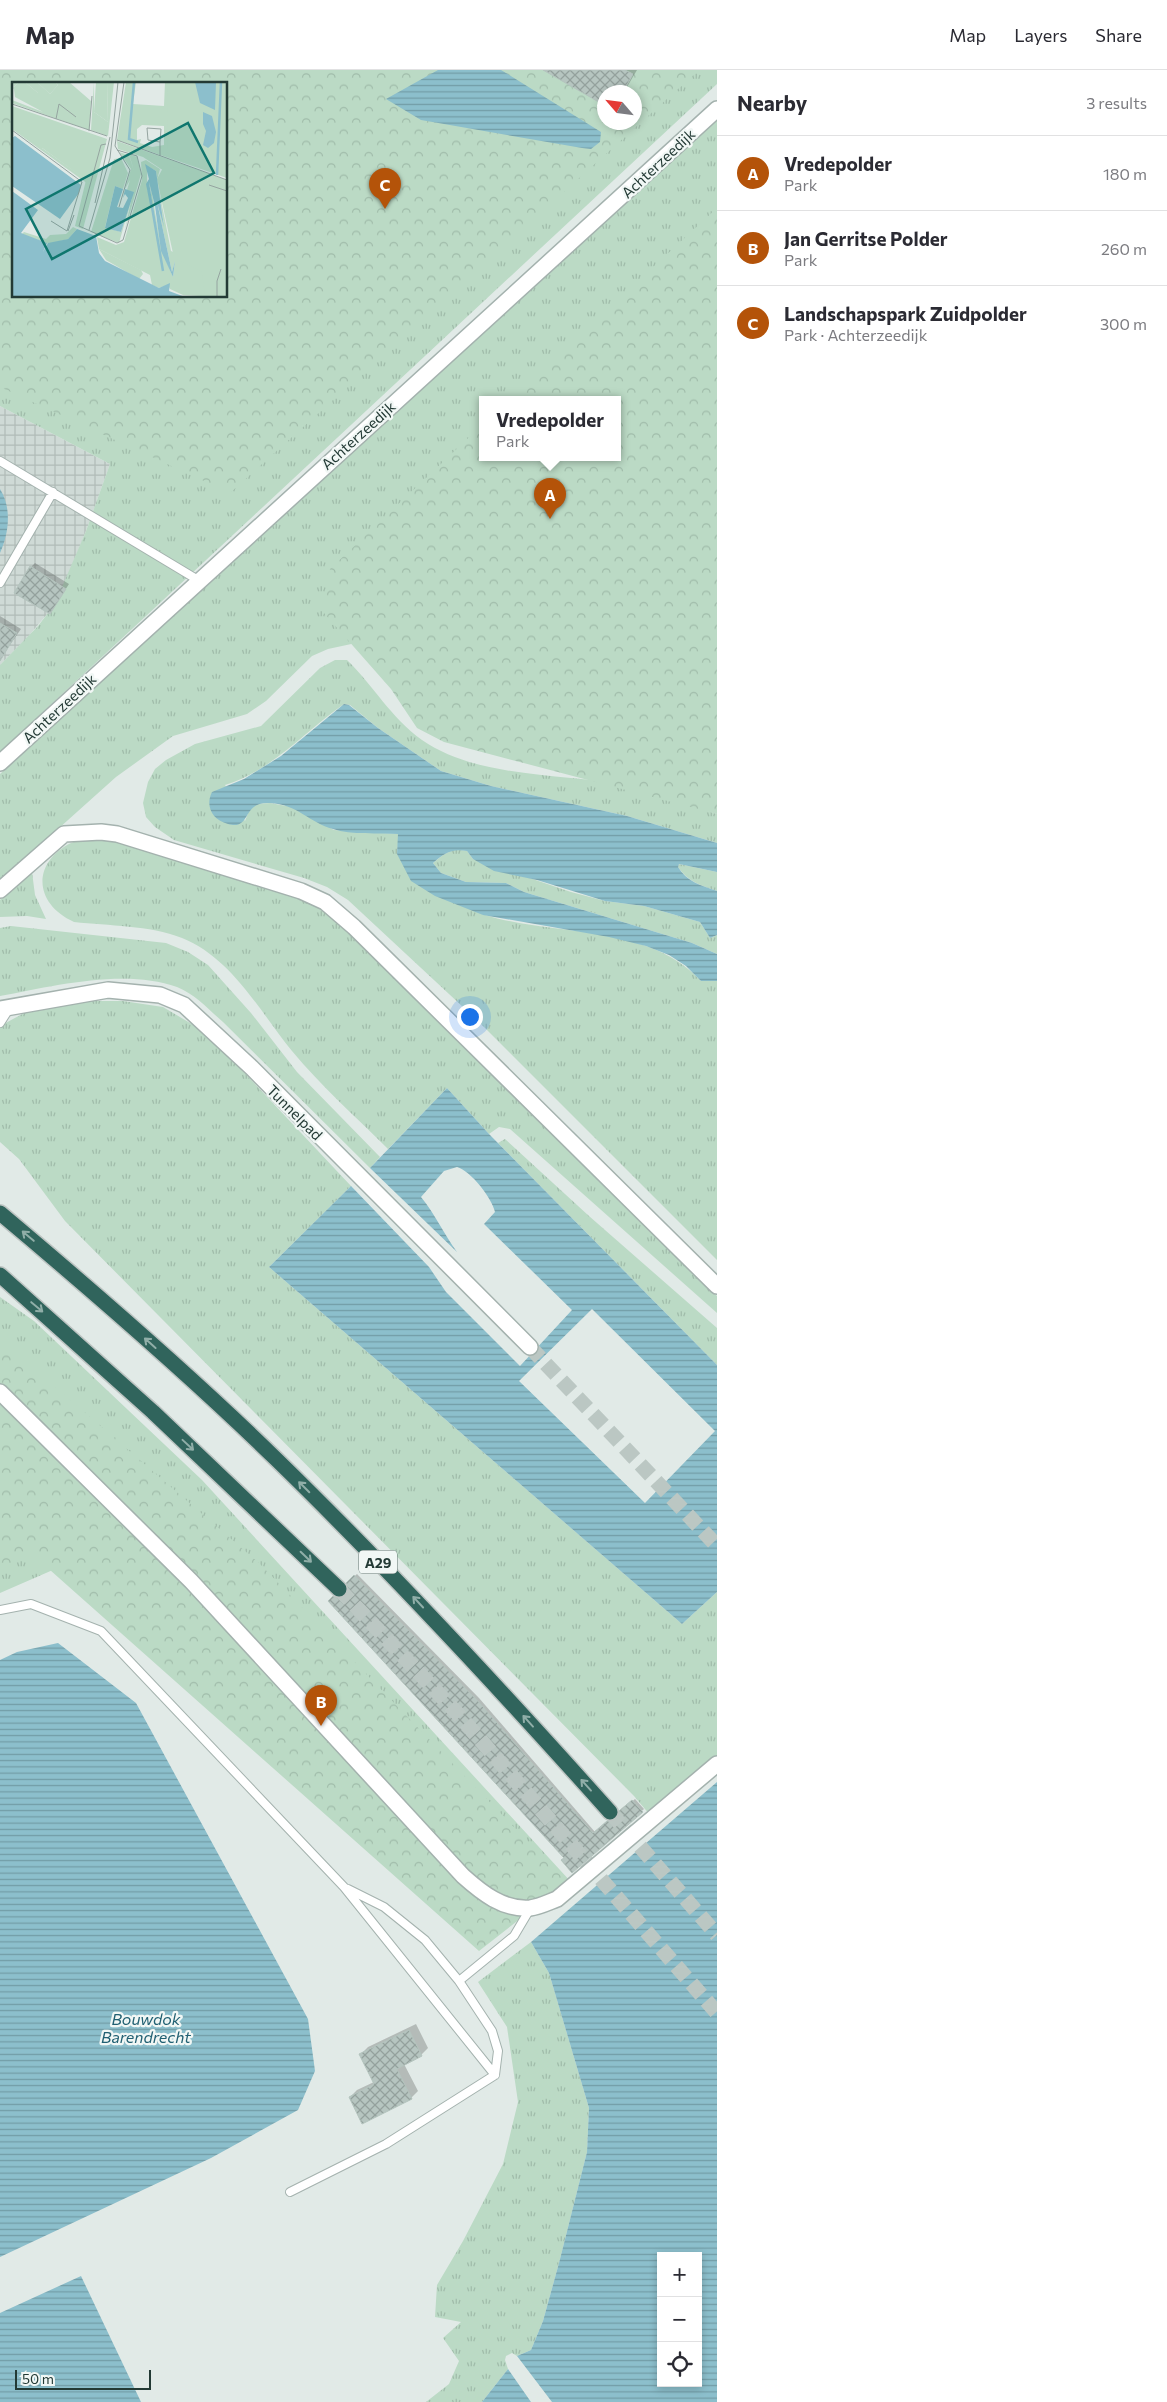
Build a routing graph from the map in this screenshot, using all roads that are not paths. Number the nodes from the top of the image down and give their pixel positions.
1 (717, 108) edge
2 (0, 461) edge
3 (53, 492) junction
4 (198, 580) junction
5 (0, 584) edge
6 (0, 763) edge
7 (0, 890) edge
8 (2, 1009) edge
9 (0, 1023) edge
10 (0, 1213) edge
11 (0, 1275) edge
12 (717, 1286) edge
13 (530, 1347) tunnel mouth
14 (0, 1392) edge
15 (339, 1589) tunnel mouth
16 (0, 1610) edge
17 (717, 1764) edge
18 (610, 1812) tunnel mouth
19 (344, 1887) junction
20 (531, 1908) junction
21 (459, 1982) junction
22 (495, 2075) junction
23 (290, 2192) dead end

1 - 4 street, Achterzeedijk
2 - 3 lane
3 - 4 lane
3 - 5 lane
4 - 6 street, Achterzeedijk
7 - 12 street
8 - 9 lane
8 - 13 street, Tunnelpad
18 -> 10 highway, A29
11 -> 15 highway
14 - 20 street
16 - 19 lane
17 - 20 street
19 - 21 lane
19 - 22 lane
20 - 21 lane
21 - 22 lane
22 - 23 lane

